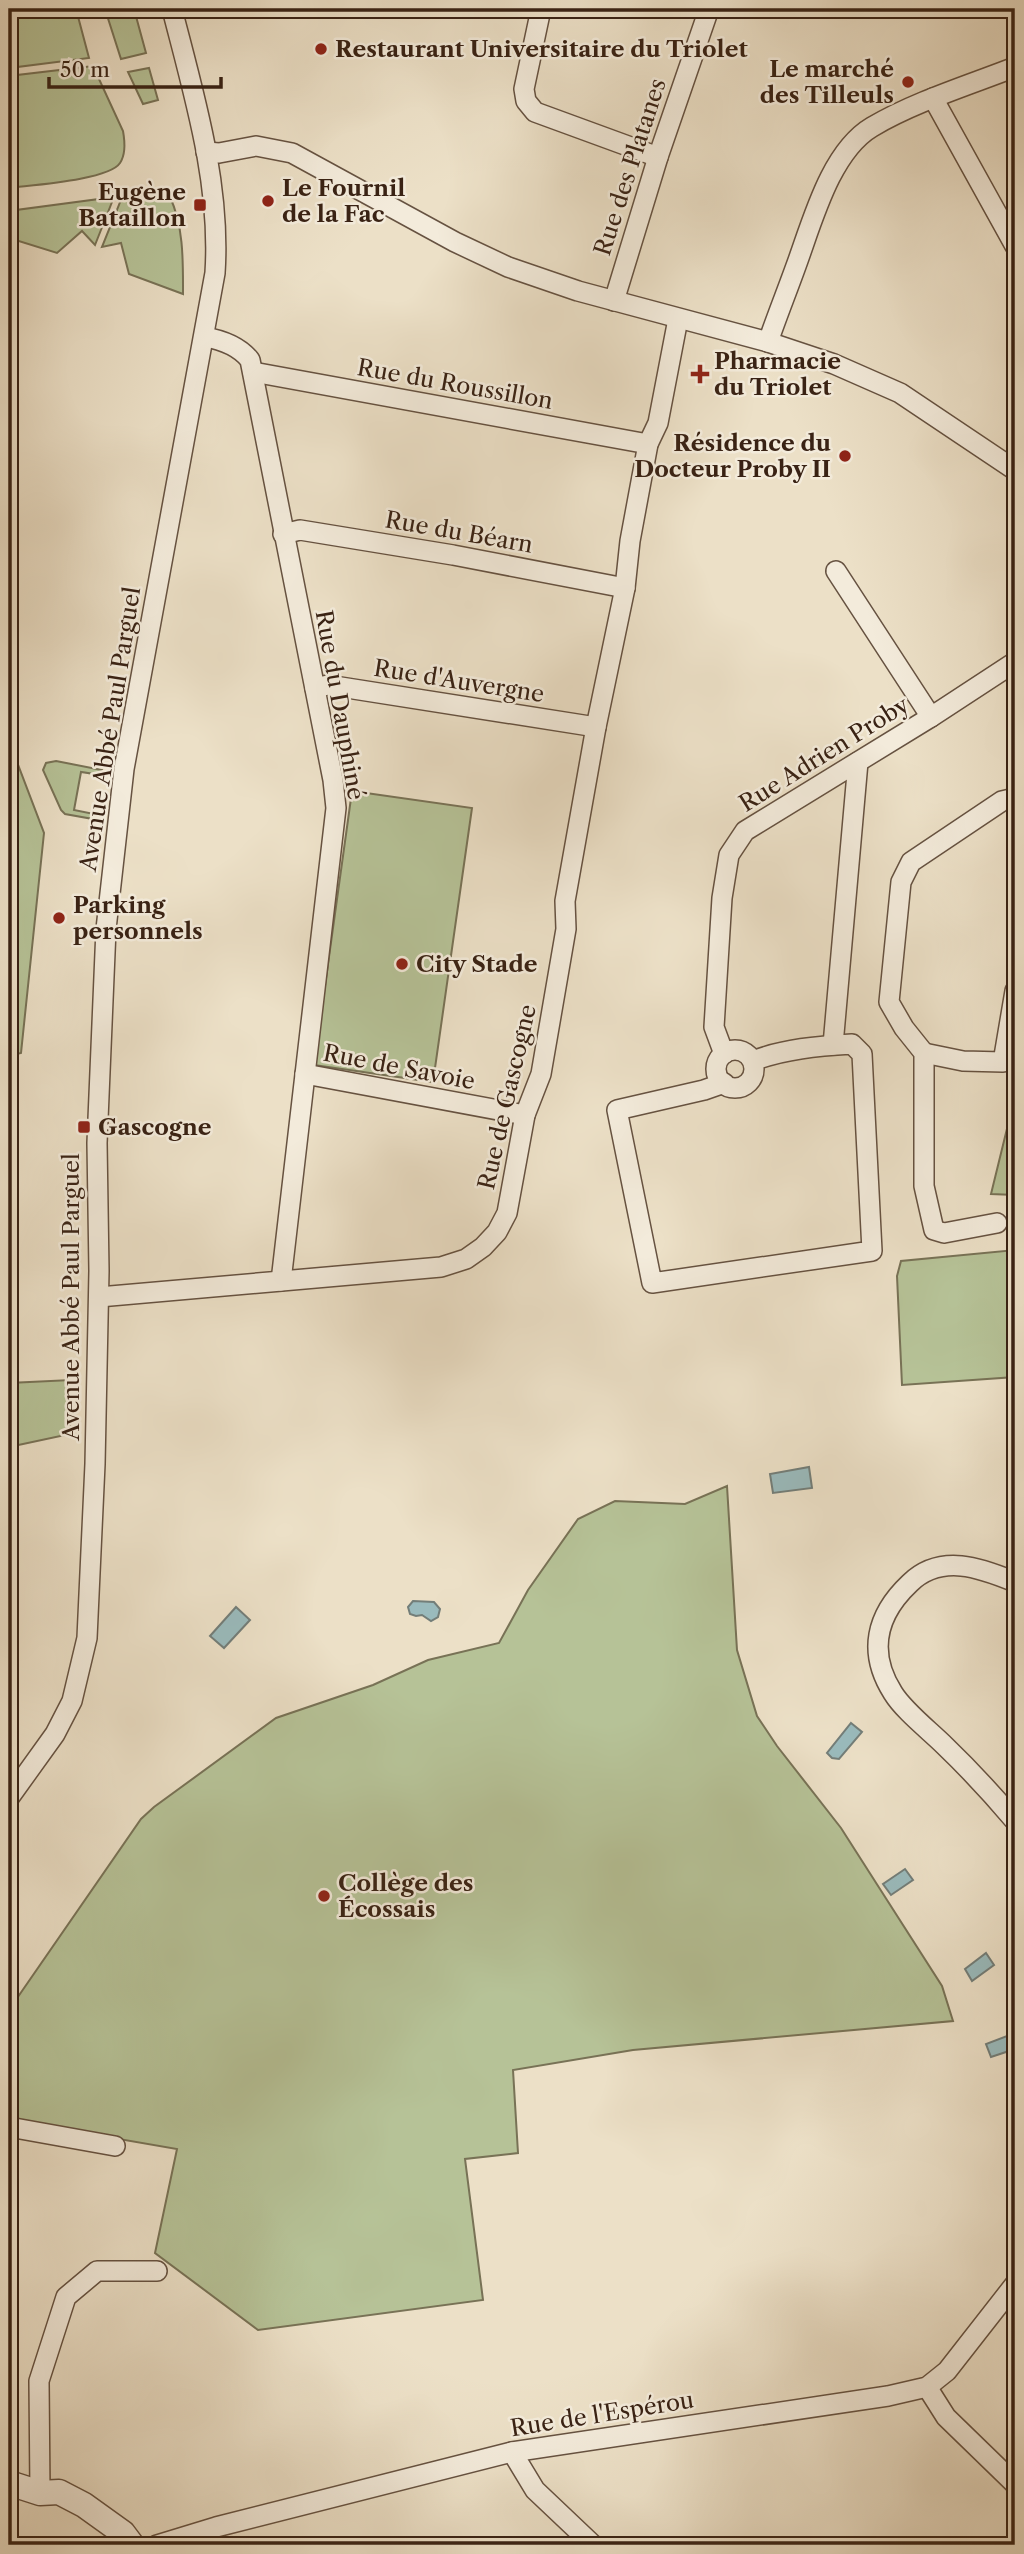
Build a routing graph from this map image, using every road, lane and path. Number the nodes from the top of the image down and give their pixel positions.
1 (172, 9) edge
2 (541, 9) edge
3 (709, 9) edge
4 (1015, 67) edge
5 (933, 98) junction
6 (206, 152) junction
7 (658, 157) junction
8 (1015, 246) edge
9 (614, 301) junction
10 (678, 319) junction
11 (205, 337) junction
12 (768, 342) junction
13 (253, 372) junction
14 (648, 444) junction
15 (1015, 470) edge
16 (284, 534) junction
17 (836, 571) dead end
18 (625, 588) junction
19 (1015, 662) edge
20 (315, 688) junction
21 (931, 717) junction
22 (596, 727) junction
23 (858, 762) junction
24 (1015, 798) edge
25 (1015, 991) edge
26 (833, 1045) junction
27 (925, 1053) junction
28 (724, 1054) junction
29 (753, 1061) junction
30 (305, 1074) junction
31 (723, 1083) junction
32 (525, 1115) junction
33 (997, 1223) dead end
34 (281, 1281) junction
35 (99, 1297) junction
36 (1015, 1582) edge
37 (9, 1798) edge
38 (1015, 1821) edge
39 (9, 2127) edge
40 (115, 2146) dead end
41 (157, 2271) dead end
42 (1015, 2284) edge
43 (927, 2387) junction
44 (512, 2452) junction
45 (9, 2483) edge
46 (1015, 2484) edge
47 (40, 2493) junction
48 (117, 2545) edge
49 (132, 2545) edge
50 (157, 2545) edge
51 (593, 2545) edge

1 - 6 street, Avenue Abbé Paul Parguel
2 - 7 street
3 - 7 street, Rue des Platanes
4 - 5 street
5 - 8 street
5 - 12 street
6 - 9 street
6 - 11 street, Avenue Abbé Paul Parguel
7 - 9 street, Rue des Platanes
9 - 10 street
10 - 12 street
10 - 14 street, Rue de Gascogne
11 - 13 street
11 - 35 street, Avenue Abbé Paul Parguel
12 - 15 street
13 - 14 street, Rue du Roussillon
13 - 16 street, Rue du Dauphiné
14 - 18 street, Rue de Gascogne
16 - 18 street, Rue du Béarn
16 - 20 street, Rue du Dauphiné
17 - 21 street
18 - 22 street, Rue de Gascogne
19 - 21 street, Rue Adrien Proby
20 - 22 street, Rue d'Auvergne
20 - 30 street, Rue du Dauphiné
21 - 23 street, Rue Adrien Proby
22 - 32 street, Rue de Gascogne
23 - 26 street
23 - 28 street, Rue Adrien Proby
24 - 27 street
25 - 27 street
26 - 29 street
26 - 31 street
27 - 33 street
28 - 29 street
28 - 31 street
29 - 31 street
30 - 32 street, Rue de Savoie
30 - 34 street, Rue du Dauphiné
32 - 34 street, Rue de Gascogne
34 - 35 street, Rue de Gascogne
35 - 37 street, Avenue Abbé Paul Parguel
36 - 38 street
39 - 40 street
41 - 47 street
42 - 43 street, Rue de l'Espérou
43 - 44 street, Rue de l'Espérou
43 - 46 street
44 - 50 street, Rue de l'Espérou
44 - 51 street
45 - 47 street
47 - 48 street
47 - 49 street

